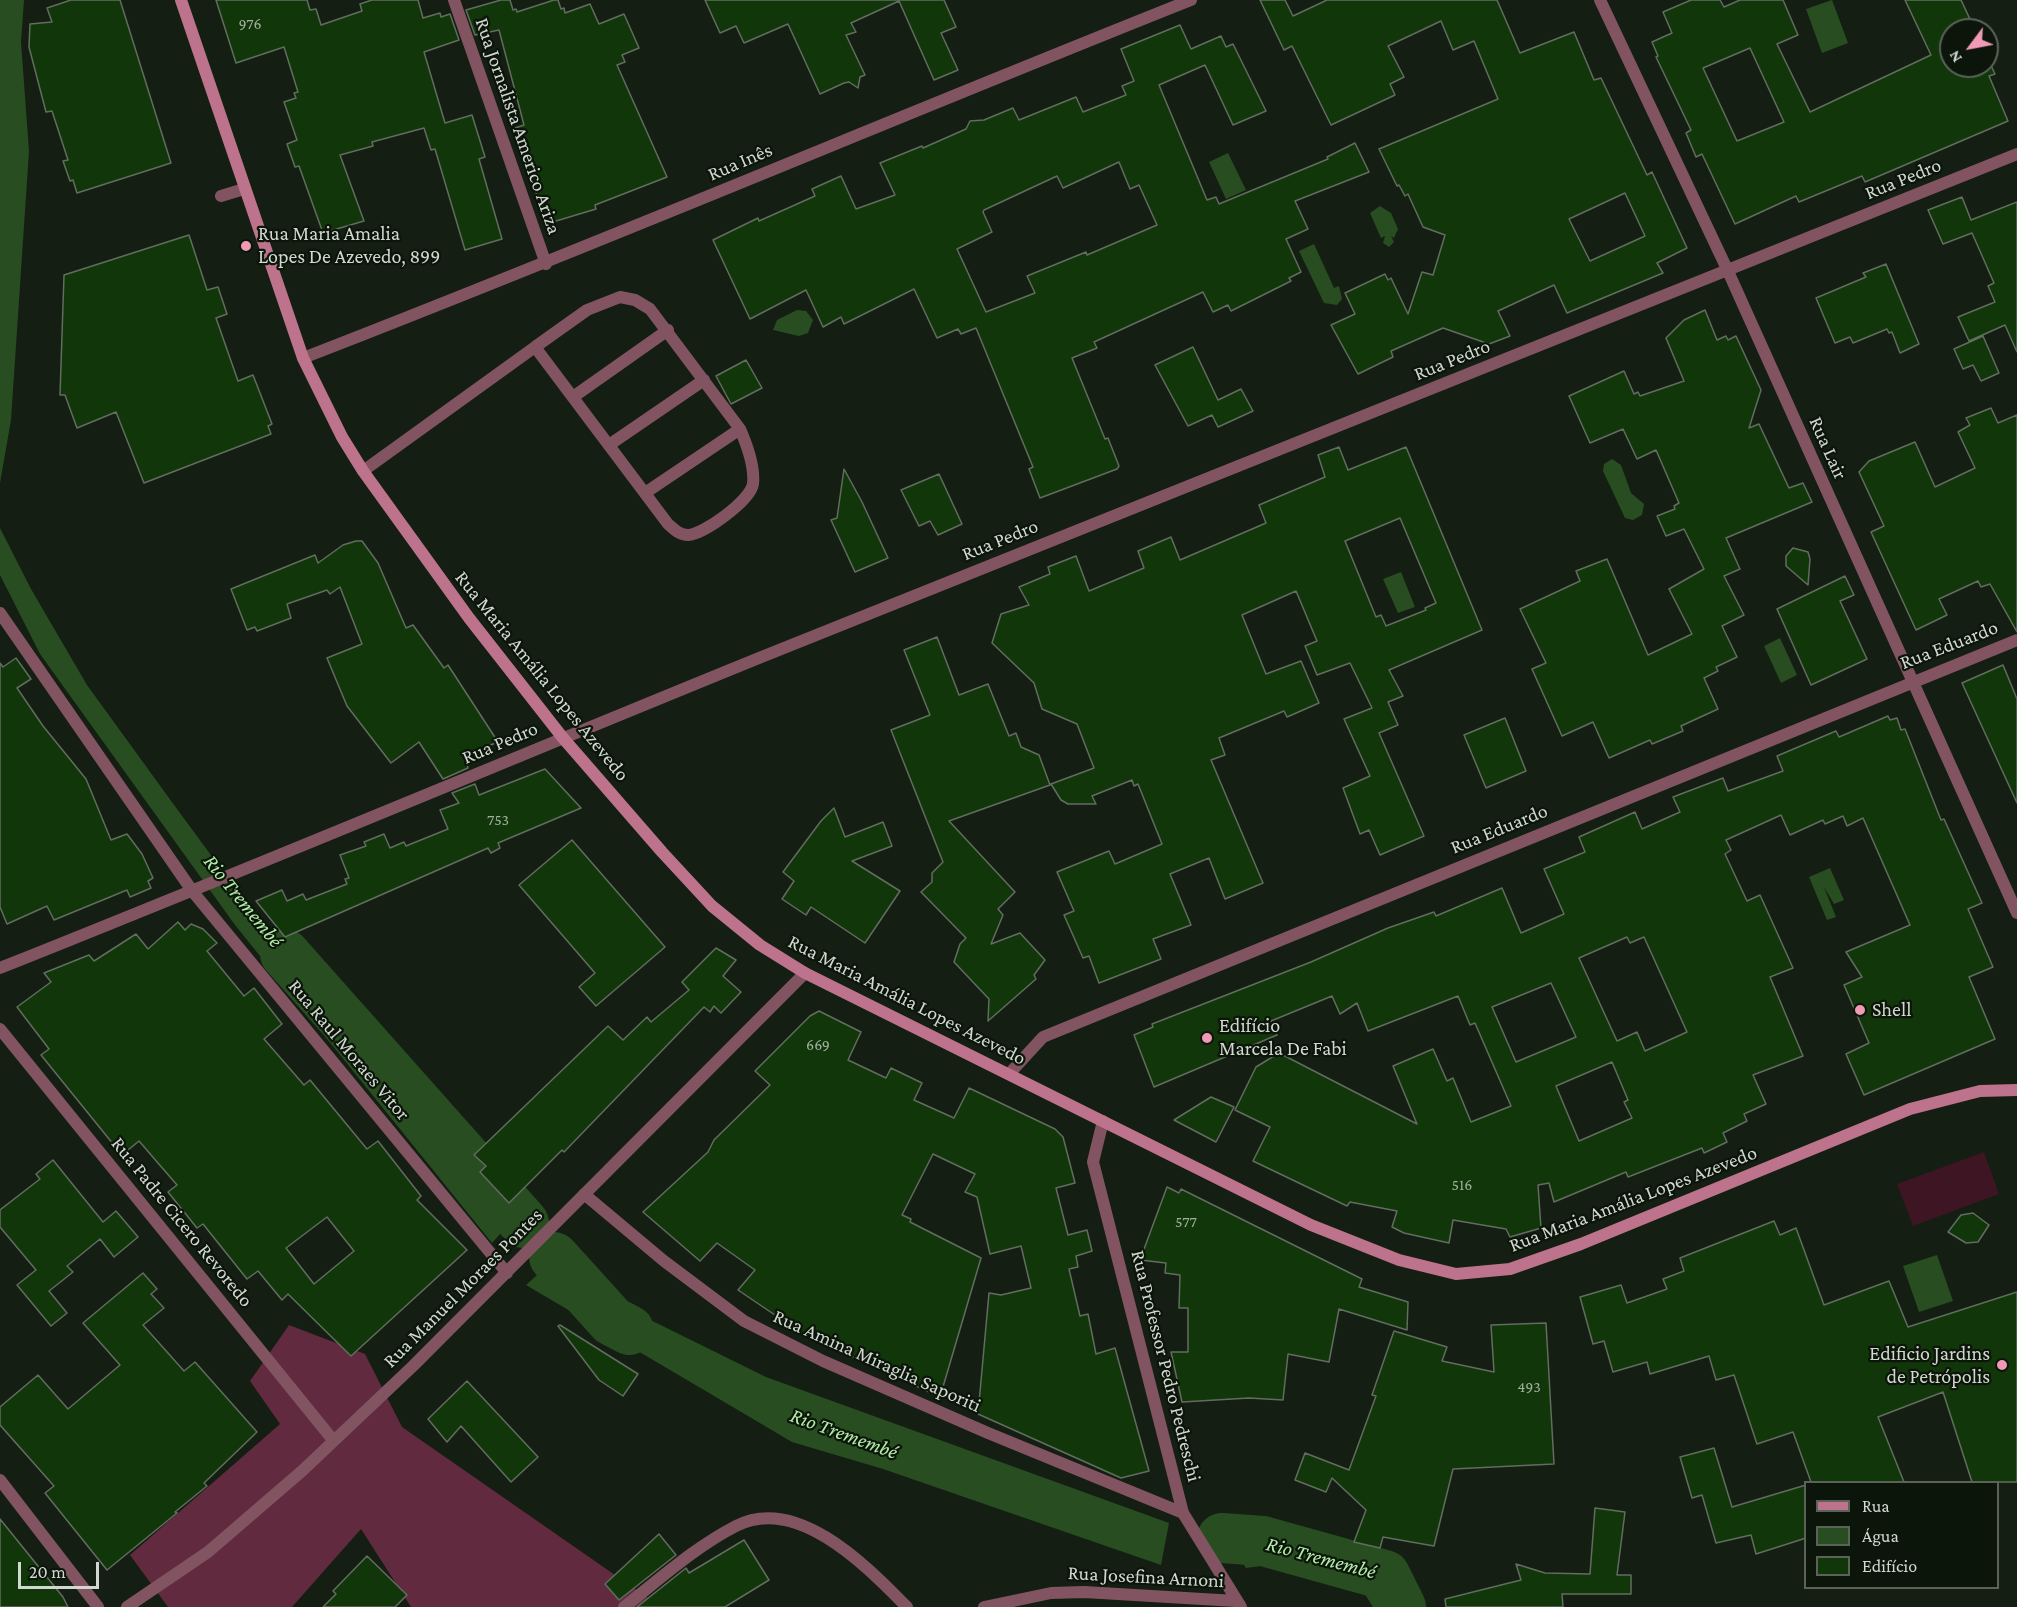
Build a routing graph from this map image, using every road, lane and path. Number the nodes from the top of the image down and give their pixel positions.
1 (181, 0) edge
2 (454, 0) edge
3 (1191, 0) edge
4 (1600, 0) edge
5 (2017, 154) edge
6 (244, 189) junction
7 (221, 196) dead end
8 (546, 264) junction
9 (1727, 269) junction
10 (668, 330) junction
11 (535, 347) junction
12 (303, 358) junction
13 (704, 380) junction
14 (573, 397) junction
15 (740, 429) junction
16 (609, 445) junction
17 (363, 471) junction
18 (645, 493) junction
19 (0, 613) edge
20 (2017, 640) edge
21 (1912, 680) junction
22 (563, 738) junction
23 (197, 890) junction
24 (2017, 913) edge
25 (0, 968) edge
26 (805, 974) junction
27 (0, 1029) edge
28 (1009, 1074) junction
29 (2017, 1090) edge
30 (1104, 1121) junction
31 (584, 1194) junction
32 (507, 1273) junction
33 (333, 1440) junction
34 (0, 1480) edge
35 (1183, 1513) junction
36 (1238, 1604) edge
37 (98, 1607) edge
38 (128, 1607) edge
39 (624, 1607) edge
40 (907, 1607) edge
41 (984, 1607) edge

1 - 6 main road, Rua Maria Amália Lopes Azevedo
2 - 8 street, Rua Jornalista Americo Ariza
3 - 8 street, Rua Inês
4 - 9 street, Rua Lair
5 - 9 street, Rua Pedro
6 - 7 street
6 - 12 main road, Rua Maria Amália Lopes Azevedo
8 - 12 street, Rua Inês
9 - 21 street, Rua Lair
9 - 22 street, Rua Pedro
10 - 11 street
10 - 13 street
10 - 14 street
11 - 14 street
11 - 17 street
12 - 17 main road, Rua Maria Amália Lopes Azevedo
13 - 15 street
13 - 16 street
14 - 16 street
15 - 18 street
15 - 18 street
16 - 18 street
17 - 22 main road, Rua Maria Amália Lopes Azevedo
19 - 23 street, Rua Raul Moraes Vitor
20 - 21 street, Rua Eduardo
21 - 24 street, Rua Lair
21 - 28 street, Rua Eduardo
22 - 23 street, Rua Pedro
22 - 26 main road, Rua Maria Amália Lopes Azevedo
23 - 25 street, Rua Pedro
23 - 32 street, Rua Raul Moraes Vitor
26 - 28 main road, Rua Maria Amália Lopes Azevedo
26 - 31 street, Rua Manuel Moraes Pontes
27 - 33 street, Rua Padre Cicero Revoredo
28 - 30 main road, Rua Maria Amália Lopes Azevedo
29 - 30 main road, Rua Maria Amália Lopes Azevedo
30 - 35 street, Rua Professor Pedro Pedreschi
31 - 32 street, Rua Manuel Moraes Pontes
31 - 35 street, Rua Amina Miraglia Saporiti
32 - 33 street, Rua Manuel Moraes Pontes
33 - 38 street, Rua Manuel Moraes Pontes
34 - 37 street
35 - 36 street, Rua Professor Pedro Pedreschi
36 - 41 street, Rua Josefina Arnoni
39 - 40 street

